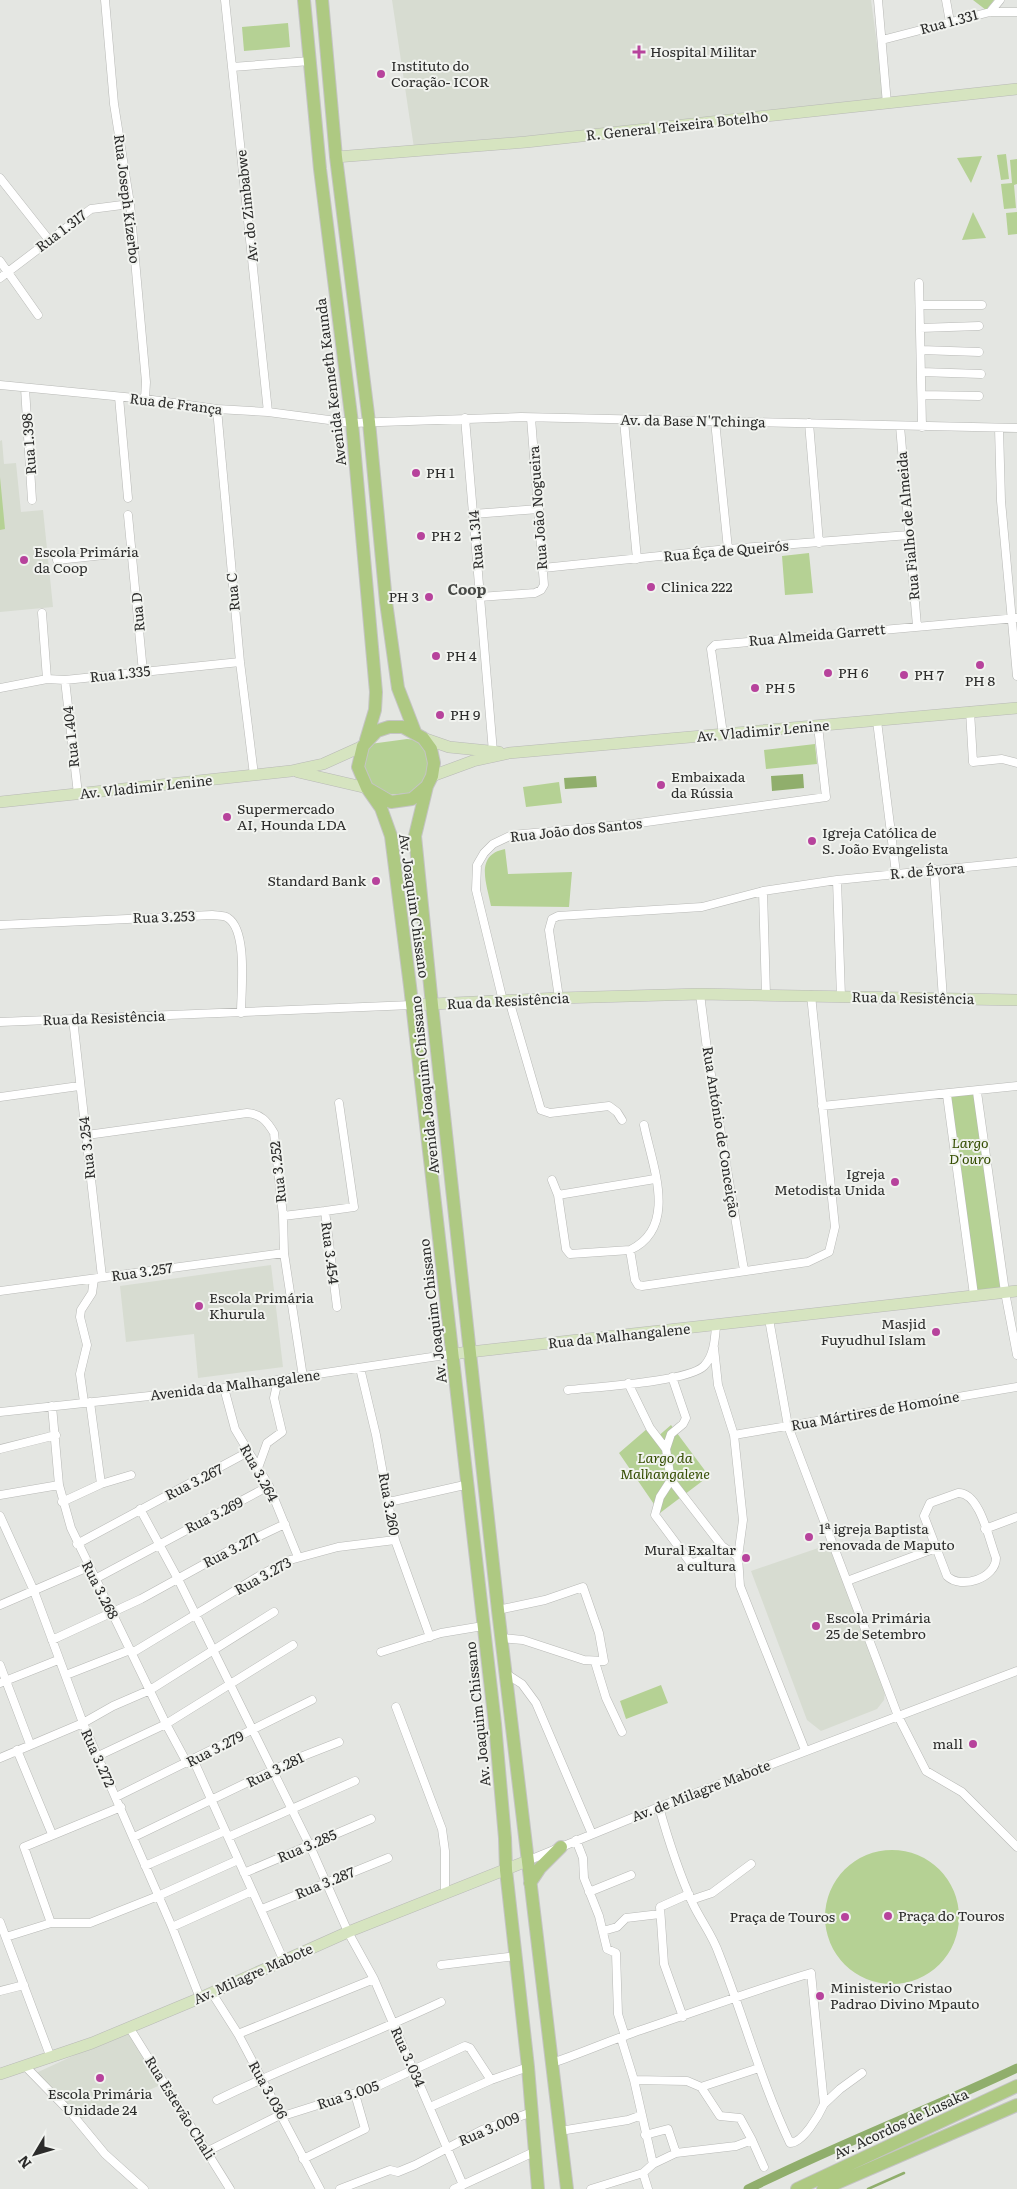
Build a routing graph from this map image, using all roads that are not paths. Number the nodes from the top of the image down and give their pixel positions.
1 (105, 0) edge
2 (225, 0) edge
3 (304, 0) edge
4 (322, 0) edge
5 (878, 0) edge
6 (946, 0) edge
7 (1000, 0) edge
8 (990, 12) junction
9 (1017, 12) edge
10 (950, 22) junction
11 (882, 40) junction
12 (310, 61) junction
13 (232, 67) junction
14 (1017, 89) edge
15 (887, 104) junction
16 (336, 157) junction
17 (0, 178) edge
18 (130, 204) junction
19 (49, 240) junction
20 (0, 261) edge
21 (8, 272) junction
22 (0, 278) edge
23 (919, 283) dead end
24 (982, 304) dead end
25 (920, 305) junction
26 (38, 315) dead end
27 (979, 326) dead end
28 (920, 328) junction
29 (921, 350) junction
30 (979, 352) dead end
31 (921, 372) junction
32 (981, 374) dead end
33 (0, 385) edge
34 (25, 388) junction
35 (922, 395) junction
36 (979, 396) dead end
37 (119, 397) junction
38 (145, 399) junction
39 (216, 409) junction
40 (268, 412) junction
41 (465, 418) junction
42 (531, 418) junction
43 (624, 421) junction
44 (716, 421) junction
45 (368, 422) junction
46 (352, 423) junction
47 (809, 423) junction
48 (900, 426) junction
49 (922, 427) junction
50 (999, 428) junction
51 (1017, 428) edge
52 (128, 498) dead end
53 (32, 500) dead end
54 (539, 509) junction
55 (473, 514) junction
56 (128, 515) dead end
57 (909, 535) junction
58 (819, 542) junction
59 (728, 550) junction
60 (132, 552) junction
61 (637, 559) junction
62 (57, 560) dead end
63 (543, 568) junction
64 (480, 597) junction
65 (42, 613) dead end
66 (1014, 618) edge
67 (917, 626) junction
68 (240, 662) junction
69 (143, 672) junction
70 (1017, 676) edge
71 (48, 679) junction
72 (65, 680) junction
73 (0, 688) edge
74 (1017, 708) edge
75 (970, 711) junction
76 (877, 721) junction
77 (818, 726) junction
78 (419, 734) junction
79 (722, 734) junction
80 (364, 743) junction
81 (494, 754) junction
82 (1017, 763) edge
83 (292, 771) junction
84 (260, 774) junction
85 (430, 781) junction
86 (367, 788) junction
87 (78, 794) junction
88 (0, 802) edge
89 (1017, 862) edge
90 (934, 869) junction
91 (896, 873) junction
92 (837, 880) junction
93 (763, 891) junction
94 (0, 925) edge
95 (700, 994) junction
96 (766, 995) junction
97 (811, 995) junction
98 (842, 996) junction
99 (559, 998) junction
100 (944, 999) junction
101 (1017, 1000) edge
102 (506, 1001) junction
103 (412, 1005) junction
104 (432, 1005) junction
105 (241, 1013) junction
106 (73, 1019) junction
107 (0, 1022) edge
108 (79, 1086) junction
109 (1017, 1086) edge
110 (977, 1092) junction
111 (947, 1094) junction
112 (0, 1097) edge
113 (338, 1103) dead end
114 (822, 1106) junction
115 (622, 1120) dead end
116 (644, 1125) dead end
117 (87, 1135) junction
118 (552, 1180) dead end
119 (655, 1180) junction
120 (558, 1195) junction
121 (325, 1211) junction
122 (283, 1216) junction
123 (630, 1250) junction
124 (284, 1253) junction
125 (744, 1270) junction
126 (102, 1277) junction
127 (94, 1279) junction
128 (0, 1291) edge
129 (1017, 1291) edge
130 (1004, 1292) junction
131 (974, 1295) junction
132 (337, 1307) dead end
133 (772, 1319) junction
134 (716, 1326) junction
135 (714, 1348) junction
136 (469, 1352) junction
137 (452, 1354) junction
138 (1017, 1355) edge
139 (360, 1368) junction
140 (303, 1377) junction
141 (672, 1377) junction
142 (278, 1380) junction
143 (628, 1383) junction
144 (1017, 1387) edge
145 (224, 1388) junction
146 (568, 1390) dead end
147 (87, 1402) junction
148 (52, 1406) junction
149 (0, 1412) edge
150 (788, 1426) junction
151 (56, 1435) junction
152 (734, 1435) junction
153 (0, 1449) edge
154 (666, 1449) junction
155 (248, 1452) junction
156 (258, 1468) junction
157 (132, 1474) dead end
158 (671, 1480) junction
159 (102, 1484) junction
160 (468, 1484) junction
161 (59, 1485) junction
162 (269, 1486) junction
163 (0, 1495) edge
164 (62, 1502) junction
165 (389, 1502) junction
166 (140, 1509) junction
167 (0, 1516) edge
168 (1017, 1517) edge
169 (285, 1524) junction
170 (2, 1528) edge
171 (986, 1529) junction
172 (395, 1540) junction
173 (159, 1543) junction
174 (77, 1544) junction
175 (722, 1546) junction
176 (936, 1548) junction
177 (298, 1557) junction
178 (738, 1557) junction
179 (88, 1567) junction
180 (178, 1578) junction
181 (95, 1579) junction
182 (846, 1581) junction
183 (34, 1591) junction
184 (0, 1605) edge
185 (498, 1610) junction
186 (112, 1612) junction
187 (274, 1612) dead end
188 (196, 1616) junction
189 (483, 1626) junction
190 (430, 1637) junction
191 (501, 1638) junction
192 (52, 1640) junction
193 (293, 1645) dead end
194 (212, 1650) junction
195 (131, 1651) junction
196 (381, 1652) dead end
197 (58, 1660) junction
198 (595, 1662) junction
199 (0, 1665) edge
200 (1017, 1671) edge
201 (505, 1672) junction
202 (66, 1675) junction
203 (3, 1682) edge
204 (229, 1684) junction
205 (150, 1690) junction
206 (312, 1700) dead end
207 (396, 1707) dead end
208 (898, 1716) junction
209 (83, 1723) junction
210 (166, 1724) junction
211 (253, 1730) junction
212 (622, 1732) dead end
213 (340, 1742) dead end
214 (30, 1744) junction
215 (17, 1750) junction
216 (805, 1750) junction
217 (98, 1756) junction
218 (0, 1758) edge
219 (190, 1761) junction
220 (273, 1771) junction
221 (354, 1781) dead end
222 (116, 1797) junction
223 (211, 1800) junction
224 (660, 1806) junction
225 (120, 1808) junction
226 (291, 1808) junction
227 (370, 1819) dead end
228 (52, 1834) junction
229 (226, 1834) junction
230 (592, 1834) junction
231 (134, 1837) junction
232 (576, 1840) junction
233 (310, 1846) junction
234 (561, 1847) junction
235 (1017, 1847) edge
236 (388, 1858) dead end
237 (238, 1860) junction
238 (527, 1861) junction
239 (751, 1864) dead end
240 (145, 1866) junction
241 (506, 1870) junction
242 (244, 1873) junction
243 (631, 1875) dead end
244 (326, 1882) junction
245 (530, 1883) junction
246 (252, 1891) junction
247 (446, 1892) junction
248 (589, 1892) junction
249 (158, 1896) junction
250 (690, 1897) junction
251 (262, 1909) junction
252 (660, 1914) junction
253 (0, 1922) edge
254 (51, 1923) junction
255 (172, 1927) junction
256 (602, 1931) junction
257 (348, 1932) junction
258 (6, 1937) junction
259 (516, 1956) junction
260 (283, 1959) junction
261 (441, 1965) dead end
262 (374, 1979) junction
263 (24, 1985) junction
264 (0, 1991) edge
265 (212, 1993) junction
266 (200, 1998) junction
267 (734, 1998) junction
268 (441, 2002) dead end
269 (683, 2017) junction
270 (392, 2022) junction
271 (130, 2027) junction
272 (238, 2034) junction
273 (623, 2037) junction
274 (51, 2058) junction
275 (552, 2063) junction
276 (25, 2066) junction
277 (528, 2067) junction
278 (759, 2068) junction
279 (413, 2070) junction
280 (862, 2073) dead end
281 (0, 2074) edge
282 (260, 2079) junction
283 (491, 2080) junction
284 (634, 2080) junction
285 (1017, 2086) edge
286 (701, 2087) junction
287 (355, 2094) junction
288 (217, 2100) dead end
289 (824, 2104) junction
290 (1017, 2104) edge
291 (430, 2107) junction
292 (532, 2112) junction
293 (282, 2115) junction
294 (642, 2115) junction
295 (560, 2131) junction
296 (645, 2135) junction
297 (752, 2140) junction
298 (447, 2149) junction
299 (536, 2151) junction
300 (208, 2152) junction
301 (676, 2153) junction
302 (303, 2159) junction
303 (653, 2164) junction
304 (764, 2167) dead end
305 (643, 2173) junction
306 (463, 2185) junction
307 (818, 2187) edge
308 (144, 2189) edge
309 (230, 2189) edge
310 (320, 2189) edge
311 (340, 2189) edge
312 (454, 2189) edge
313 (538, 2189) edge
314 (567, 2189) edge
315 (586, 2189) edge
316 (591, 2189) edge
317 (648, 2189) edge
318 (797, 2189) edge

1 - 18 street, Rua Joseph Kizerbo
2 - 13 street, Av. do Zimbabwe
3 - 12 main road, Avenida Kenneth Kaunda
4 - 16 main road
5 - 11 street
6 - 10 street
7 - 8 street
8 - 9 street, Rua 1.331
8 - 10 street, Rua 1.331
10 - 11 street, Rua 1.331
11 - 15 street
12 - 13 street
12 - 46 main road, Avenida Kenneth Kaunda
13 - 40 street, Av. do Zimbabwe
14 - 15 street, R. General Teixeira Botelho
15 - 16 street, R. General Teixeira Botelho
16 - 45 main road
17 - 19 street
18 - 19 street, Rua 1.317
18 - 38 street, Rua Joseph Kizerbo
19 - 21 street, Rua 1.317
20 - 21 street
21 - 22 street, Rua 1.317
21 - 26 street
23 - 25 street
24 - 25 street
25 - 28 street
27 - 28 street
28 - 29 street
29 - 30 street
29 - 31 street
31 - 32 street
31 - 35 street
33 - 34 street, Rua de França
34 - 37 street, Rua de França
34 - 53 street, Rua 1.398
35 - 36 street
35 - 49 street
37 - 38 street, Rua de França
37 - 52 street
38 - 39 street, Rua de França
39 - 40 street, Rua de França
39 - 68 street, Rua C
40 - 46 street, Rua de França
41 - 42 street, Av. da Base N'Tchinga
41 - 45 street, Av. da Base N'Tchinga
41 - 55 street, Rua 1.314
42 - 43 street, Av. da Base N'Tchinga
42 - 54 street, Rua João Nogueira
43 - 44 street, Av. da Base N'Tchinga
43 - 61 street
44 - 47 street, Av. da Base N'Tchinga
44 - 59 street
45 - 46 street, Rua de França
45 - 78 main road
46 - 80 main road, Avenida Kenneth Kaunda
47 - 48 street, Av. da Base N'Tchinga
47 - 58 street
48 - 49 street, Av. da Base N'Tchinga
48 - 57 street, Rua Fialho de Almeida
49 - 50 street, Av. da Base N'Tchinga
50 - 51 street, Av. da Base N'Tchinga
50 - 66 street
54 - 55 street
54 - 63 street, Rua João Nogueira
55 - 64 street, Rua 1.314
56 - 60 street, Rua D
57 - 58 street, Rua Éça de Queirós
57 - 67 street, Rua Fialho de Almeida
58 - 59 street, Rua Éça de Queirós
59 - 61 street, Rua Éça de Queirós
60 - 62 street
60 - 69 street, Rua D
61 - 63 street, Rua Éça de Queirós
63 - 64 street, Rua João Nogueira
64 - 81 street, Rua 1.314
65 - 71 street
66 - 67 street, Rua Almeida Garrett
66 - 70 street
67 - 79 street, Rua Almeida Garrett
68 - 69 street, Rua 1.335
68 - 84 street, Rua C
69 - 72 street, Rua 1.335
71 - 72 street, Rua 1.335
71 - 73 street, Rua 1.335
72 - 87 street, Rua 1.404
74 - 75 street, Av. Vladimir Lenine
75 - 76 street, Av. Vladimir Lenine
75 - 82 street
76 - 77 street, Av. Vladimir Lenine
76 - 91 street
77 - 79 street, Av. Vladimir Lenine
77 - 102 street, Rua João dos Santos
78 - 80 main road
78 - 81 street, Av. Vladimir Lenine
78 - 85 main road
79 - 81 street, Av. Vladimir Lenine
80 - 83 street, Av. Vladimir Lenine
80 - 86 main road
81 - 85 street, Av. Vladimir Lenine
83 - 84 street, Av. Vladimir Lenine
83 - 86 street, Av. Vladimir Lenine
84 - 87 street, Av. Vladimir Lenine
85 - 86 main road
85 - 104 main road, Avenida Joaquim Chissano
86 - 103 main road, Av. Joaquim Chissano
87 - 88 street, Av. Vladimir Lenine
89 - 90 street, R. de Évora
90 - 91 street, R. de Évora
90 - 100 street
91 - 92 street, R. de Évora
92 - 93 street, R. de Évora
92 - 98 street
93 - 96 street
93 - 99 street, R. de Évora
94 - 105 street, Rua 3.253
95 - 96 street, Rua da Resistência
95 - 99 street, Rua da Resistência
95 - 125 street, Rua António de Conceição
96 - 97 street, Rua da Resistência
97 - 98 street, Rua da Resistência
97 - 114 street
98 - 100 street, Rua da Resistência
99 - 102 street, Rua da Resistência
100 - 101 street, Rua da Resistência
102 - 104 street, Rua da Resistência
102 - 115 street, Rua João dos Santos
103 - 104 street, Rua da Resistência
103 - 105 street, Rua da Resistência
103 - 137 main road, Av. Joaquim Chissano
104 - 136 main road, Avenida Joaquim Chissano
105 - 106 street, Rua da Resistência
106 - 107 street, Rua da Resistência
106 - 108 street, Rua 3.254
108 - 112 street
108 - 117 street, Rua 3.254
109 - 110 street
110 - 111 street
110 - 130 street
111 - 114 street
111 - 131 street
113 - 121 street
114 - 125 street
116 - 119 street
117 - 122 street, Rua 3.252
117 - 126 street, Rua 3.254
118 - 120 street
119 - 120 street
119 - 123 street
120 - 123 street
121 - 122 street, Rua 3.454
121 - 132 street, Rua 3.454
122 - 124 street, Rua 3.252
123 - 125 street
124 - 126 street, Rua 3.257
124 - 140 street, Rua 3.252
126 - 127 street, Rua 3.257
127 - 128 street, Rua 3.257
127 - 147 street
129 - 130 street, Rua da Malhangalene
130 - 131 street, Rua da Malhangalene
130 - 138 street
131 - 133 street, Rua da Malhangalene
133 - 134 street, Rua da Malhangalene
133 - 150 street
134 - 135 street
134 - 136 street, Rua da Malhangalene
135 - 141 street
135 - 152 street
136 - 137 street, Avenida da Malhangalene
136 - 185 main road
137 - 139 street, Avenida da Malhangalene
137 - 160 main road, Av. Joaquim Chissano
139 - 140 street, Avenida da Malhangalene
139 - 165 street, Rua 3.260
140 - 142 street, Avenida da Malhangalene
141 - 143 street
141 - 154 street
142 - 145 street, Avenida da Malhangalene
142 - 156 street
143 - 146 street
143 - 154 street
144 - 150 street, Rua Mártires de Homoíne
145 - 147 street, Avenida da Malhangalene
145 - 155 street, Rua 3.264
147 - 148 street, Avenida da Malhangalene
147 - 159 street
148 - 149 street, Avenida da Malhangalene
148 - 151 street, Rua 3.268
150 - 152 street, Rua Mártires de Homoíne
150 - 182 street
151 - 153 street
151 - 161 street, Rua 3.268
152 - 178 street
154 - 158 street
155 - 156 street, Rua 3.264
155 - 166 street, Rua 3.267
156 - 162 street, Rua 3.264
157 - 159 street
158 - 175 street
158 - 175 street
159 - 164 street
160 - 165 street
160 - 189 main road, Av. Joaquim Chissano
161 - 163 street
161 - 164 street, Rua 3.268
162 - 169 street, Rua 3.264
162 - 173 street, Rua 3.269
164 - 174 street, Rua 3.268
165 - 172 street, Rua 3.260
166 - 173 street, Rua 3.034
166 - 174 street, Rua 3.267
167 - 170 street, Rua 3.272
168 - 171 street
169 - 177 street, Rua 3.264
169 - 180 street, Rua 3.271
170 - 183 street, Rua 3.272
171 - 176 street
171 - 176 street
172 - 177 street, Rua 3.273
172 - 190 street, Rua 3.260
173 - 180 street, Rua 3.034
173 - 181 street, Rua 3.269
174 - 179 street, Rua 3.268
175 - 178 street
176 - 182 street
177 - 188 street, Rua 3.273
178 - 216 street
179 - 181 street, Rua 3.268
179 - 183 street
180 - 186 street, Rua 3.271
180 - 188 street, Rua 3.034
181 - 186 street, Rua 3.268
182 - 208 street
183 - 184 street
183 - 192 street, Rua 3.272
185 - 191 main road
185 - 198 street
186 - 192 street, Rua 3.271
186 - 195 street, Rua 3.268
187 - 194 street
188 - 194 street, Rua 3.034
188 - 195 street, Rua 3.273
189 - 190 street
189 - 241 main road, Av. Joaquim Chissano
190 - 196 street
191 - 198 street
191 - 201 main road
192 - 197 street, Rua 3.272
193 - 204 street
194 - 204 street, Rua 3.034
194 - 205 street
195 - 202 street, Rua 3.273
195 - 205 street, Rua 3.268
197 - 202 street, Rua 3.272
197 - 203 street
198 - 212 street
199 - 203 street
200 - 208 street, Av. de Milagre Mabote
201 - 230 street
201 - 238 main road
202 - 209 street, Rua 3.272
203 - 214 street
204 - 210 street
204 - 211 street, Rua 3.034
205 - 209 street
205 - 210 street, Rua 3.268
206 - 211 street, Rua 3.279
207 - 247 street
208 - 216 street, Av. de Milagre Mabote
208 - 235 street
209 - 214 street
209 - 217 street, Rua 3.272
210 - 217 street
210 - 219 street, Rua 3.268
211 - 219 street, Rua 3.279
211 - 220 street, Rua 3.034
213 - 220 street, Rua 3.281
214 - 215 street
215 - 218 street
215 - 228 street
216 - 224 street, Av. de Milagre Mabote
217 - 222 street, Rua 3.272
219 - 222 street, Rua 3.279
219 - 223 street, Rua 3.268
220 - 223 street, Rua 3.281
220 - 226 street, Rua 3.034
221 - 226 street
222 - 225 street, Rua 3.272
223 - 229 street, Rua 3.268
223 - 231 street, Rua 3.281
224 - 230 street, Av. de Milagre Mabote
224 - 250 street
225 - 228 street
225 - 231 street, Rua 3.272
226 - 229 street
226 - 233 street, Rua 3.034
227 - 233 street, Rua 3.285
228 - 254 street
229 - 237 street, Rua 3.268
229 - 240 street
230 - 232 street, Av. de Milagre Mabote
231 - 240 street, Rua 3.272
232 - 234 street, Av. de Milagre Mabote
232 - 248 street
233 - 242 street, Rua 3.285
233 - 244 street, Rua 3.034
234 - 238 street, Av. de Milagre Mabote
234 - 245 main road
236 - 244 street, Rua 3.287
237 - 242 street, Rua 3.268
237 - 249 street
238 - 241 street, Av. de Milagre Mabote
238 - 245 main road
239 - 250 street
240 - 249 street, Rua 3.272
241 - 247 street, Av. Milagre Mabote
241 - 259 main road
242 - 246 street, Rua 3.268
243 - 248 street
244 - 251 street, Rua 3.287
244 - 257 street, Rua 3.034
245 - 275 main road
246 - 251 street, Rua 3.268
246 - 255 street
247 - 257 street, Av. Milagre Mabote
248 - 256 street
249 - 254 street
249 - 255 street, Rua 3.272
250 - 252 street
250 - 267 street
251 - 260 street, Rua 3.268
252 - 256 street
252 - 269 street
253 - 258 street
254 - 258 street
255 - 266 street, Rua 3.272
256 - 273 street
257 - 260 street, Av. Milagre Mabote
257 - 262 street, Rua 3.034
258 - 263 street
259 - 261 street
259 - 277 main road
260 - 265 street, Av. Milagre Mabote
262 - 270 street, Rua 3.034
262 - 272 street
263 - 264 street
263 - 274 street
265 - 266 street, Av. Milagre Mabote
265 - 272 street, Rua 3.036
266 - 271 street, Av. Milagre Mabote
267 - 269 street
267 - 278 street
267 - 289 street
268 - 270 street
269 - 273 street
270 - 279 street, Rua 3.034
270 - 282 street
271 - 274 street, Av. Milagre Mabote
271 - 300 street, Rua Estevão Chali
272 - 282 street, Rua 3.036
273 - 275 street
273 - 284 street
274 - 276 street, Av. Milagre Mabote
275 - 295 main road
276 - 281 street, Av. Milagre Mabote
276 - 308 street
277 - 283 street
277 - 292 main road
278 - 286 street
278 - 289 street
279 - 283 street, Rua 3.005
279 - 287 street, Rua 3.005
279 - 291 street, Rua 3.034
280 - 289 street
282 - 288 street
282 - 293 street, Rua 3.036
283 - 291 street
284 - 286 street
284 - 294 street
285 - 307 main road, Av. Acordos de Lusaka
286 - 297 street
287 - 293 street, Rua 3.005
287 - 302 street
290 - 307 main road
291 - 298 street, Rua 3.034
292 - 298 street, Rua 3.009
292 - 299 main road
293 - 300 street, Rua 3.005
293 - 302 street, Rua 3.036
294 - 295 street
294 - 296 street
295 - 314 main road
296 - 301 street
296 - 303 street
297 - 301 street
297 - 304 street
298 - 306 street, Rua 3.034
298 - 311 street, Rua 3.009
299 - 306 street
299 - 313 main road
300 - 309 street, Rua Estevão Chali
301 - 303 street
302 - 310 street, Rua 3.036
303 - 305 street
305 - 316 street
305 - 317 street
306 - 312 street
307 - 318 main road, Av. Acordos de Lusaka
315 - 316 street

